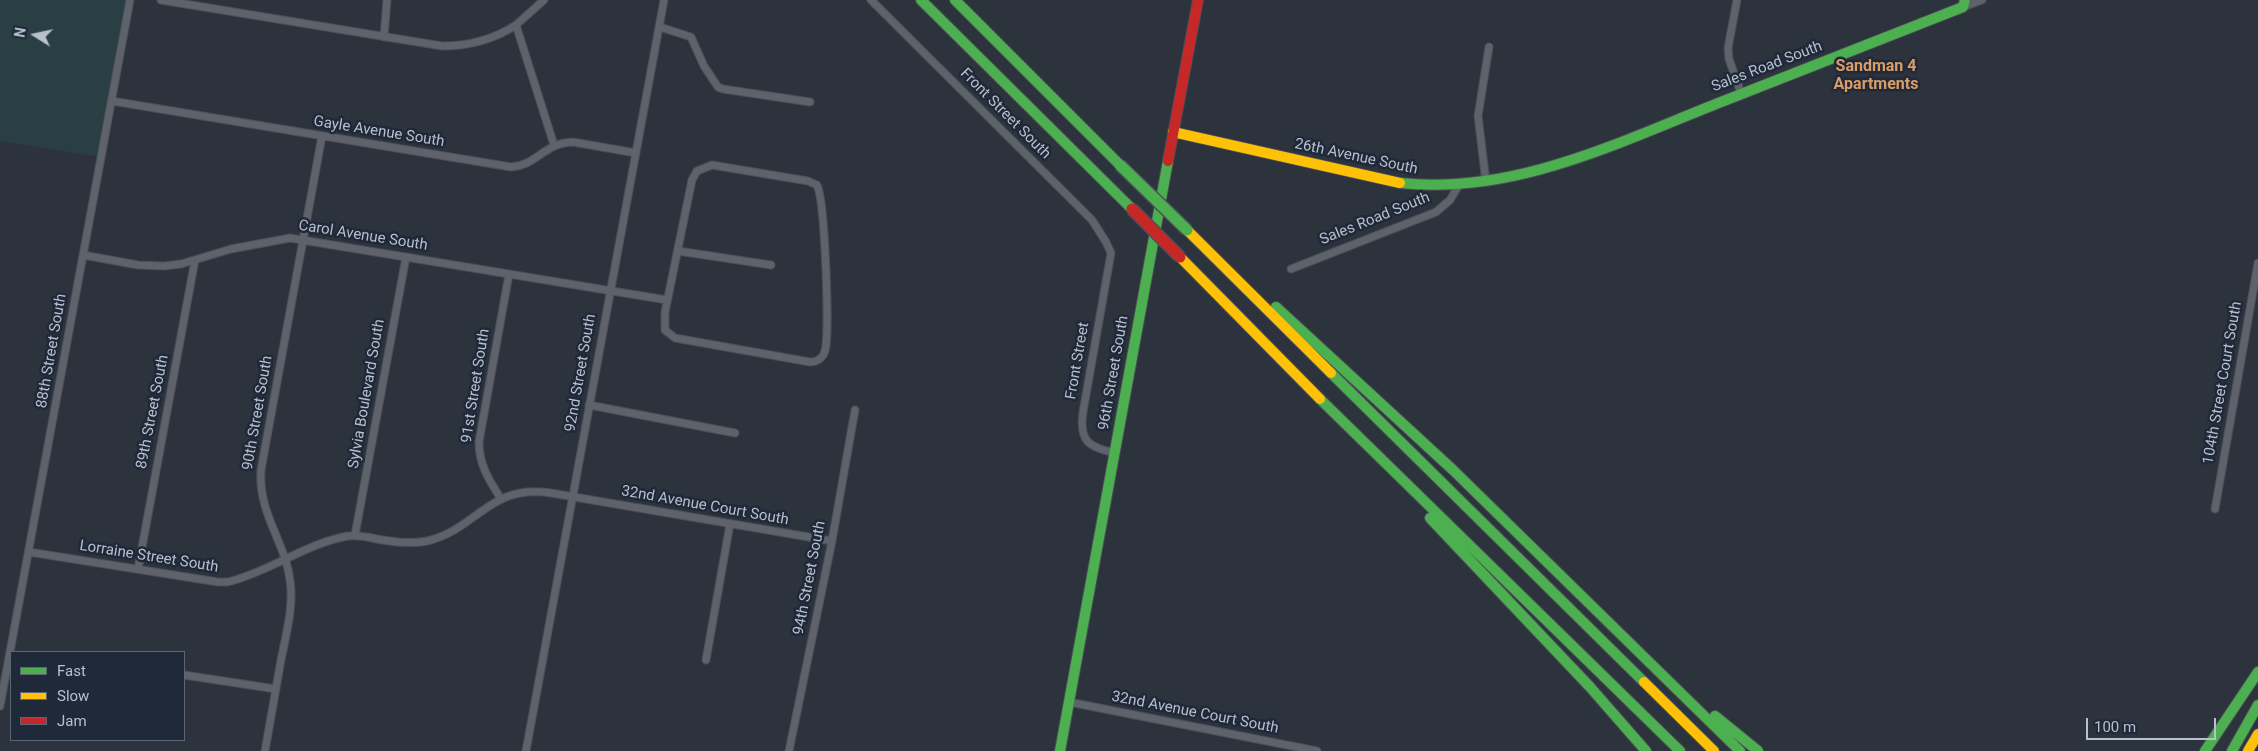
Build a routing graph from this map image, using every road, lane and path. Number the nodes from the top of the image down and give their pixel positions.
1 (130, 0) edge
2 (161, 0) edge
3 (387, 0) edge
4 (544, 0) edge
5 (664, 0) edge
6 (870, 0) edge
7 (921, 0) edge
8 (955, 0) edge
9 (1198, 0) edge
10 (1736, 0) edge
11 (1982, 0) edge
12 (1964, 4) edge
13 (516, 25) junction
14 (660, 27) junction
15 (384, 37) junction
16 (1489, 47) dead end
17 (1741, 94) junction
18 (112, 101) junction
19 (810, 102) dead end
20 (1174, 132) junction
21 (322, 136) junction
22 (554, 145) junction
23 (636, 154) junction
24 (1564, 164) joint
25 (1486, 182) junction
26 (1460, 184) junction
27 (304, 240) junction
28 (1202, 246) junction
29 (678, 251) junction
30 (1111, 253) joint
31 (83, 255) junction
32 (406, 257) junction
33 (195, 260) junction
34 (2258, 263) edge
35 (771, 265) dead end
36 (1291, 269) dead end
37 (509, 274) junction
38 (610, 292) junction
39 (667, 300) junction
40 (1316, 395) junction
41 (589, 405) junction
42 (855, 410) dead end
43 (735, 432) dead end
44 (1115, 453) junction
45 (573, 497) junction
46 (501, 499) junction
47 (2215, 509) dead end
48 (730, 524) junction
49 (355, 535) junction
50 (832, 541) junction
51 (29, 552) junction
52 (284, 561) junction
53 (138, 569) junction
54 (11, 651) edge
55 (10, 657) edge
56 (706, 660) dead end
57 (1654, 668) junction
58 (2258, 672) edge
59 (185, 675) edge
60 (276, 689) junction
61 (1069, 702) junction
62 (2258, 705) edge
63 (0, 706) edge
64 (2258, 734) edge
65 (265, 751) edge
66 (526, 751) edge
67 (790, 751) edge
68 (1060, 751) edge
69 (1317, 751) edge
70 (1646, 751) edge
71 (1680, 751) edge
72 (1714, 751) edge
73 (1740, 751) edge
74 (1758, 751) edge
75 (2205, 751) edge
76 (2232, 751) edge
77 (2248, 751) edge

1 - 18 street, 88th Street South
2 - 15 street
3 - 15 street
4 - 13 street
5 - 14 street, 92nd Street South
6 - 30 street, Front Street South
7 - 40 main road, bridge
8 - 28 main road, bridge
9 - 20 main road, 96th Street South
10 - 17 street
11 - 12 street, Sales Road South
12 - 17 main road, Sales Road South
13 - 15 street
13 - 22 street
14 - 19 street
14 - 23 street, 92nd Street South
16 - 25 street
17 - 24 main road, Sales Road South
18 - 21 street, Gayle Avenue South
18 - 31 street, 88th Street South
20 - 26 main road, 26th Avenue South
20 - 44 main road, 96th Street South
21 - 22 street, Gayle Avenue South
21 - 27 street, 90th Street South
22 - 23 street
23 - 38 street, 92nd Street South
24 - 25 main road, 26th Avenue South
25 - 26 main road, 26th Avenue South
26 - 36 street, Sales Road South
27 - 32 street, Carol Avenue South
27 - 33 street, Carol Avenue South
27 - 52 street, 90th Street South
28 - 57 main road
28 - 72 main road
29 - 35 street
29 - 39 street
29 - 39 street
30 - 44 street, Front Street
31 - 33 street, Carol Avenue South
31 - 51 street, 88th Street South
32 - 37 street, Carol Avenue South
32 - 49 street, Sylvia Boulevard South
33 - 53 street, 89th Street South
34 - 47 street, 104th Street Court South
37 - 38 street, Carol Avenue South
37 - 46 street, 91st Street South
38 - 39 street, Carol Avenue South
38 - 41 street, 92nd Street South
40 - 70 main road
40 - 71 main road
41 - 43 street
41 - 45 street, 92nd Street South
42 - 50 street, 94th Street South
44 - 61 main road, 96th Street South
45 - 46 street, Lorraine Street South
45 - 48 street, 32nd Avenue Court South
45 - 66 street, 92nd Street South
46 - 49 street, Lorraine Street South
48 - 50 street, 32nd Avenue Court South
48 - 56 street
49 - 52 street, Lorraine Street South
50 - 67 street, 94th Street South
51 - 53 street, Lorraine Street South
51 - 54 street, 88th Street South
52 - 53 street, Lorraine Street South
52 - 60 street, 90th Street South
55 - 63 street, 88th Street South
57 - 73 main road
57 - 74 main road
58 - 75 main road
59 - 60 street
60 - 65 street, 90th Street South
61 - 68 main road, 96th Street South
61 - 69 street, 32nd Avenue Court South
62 - 76 main road
64 - 77 main road

